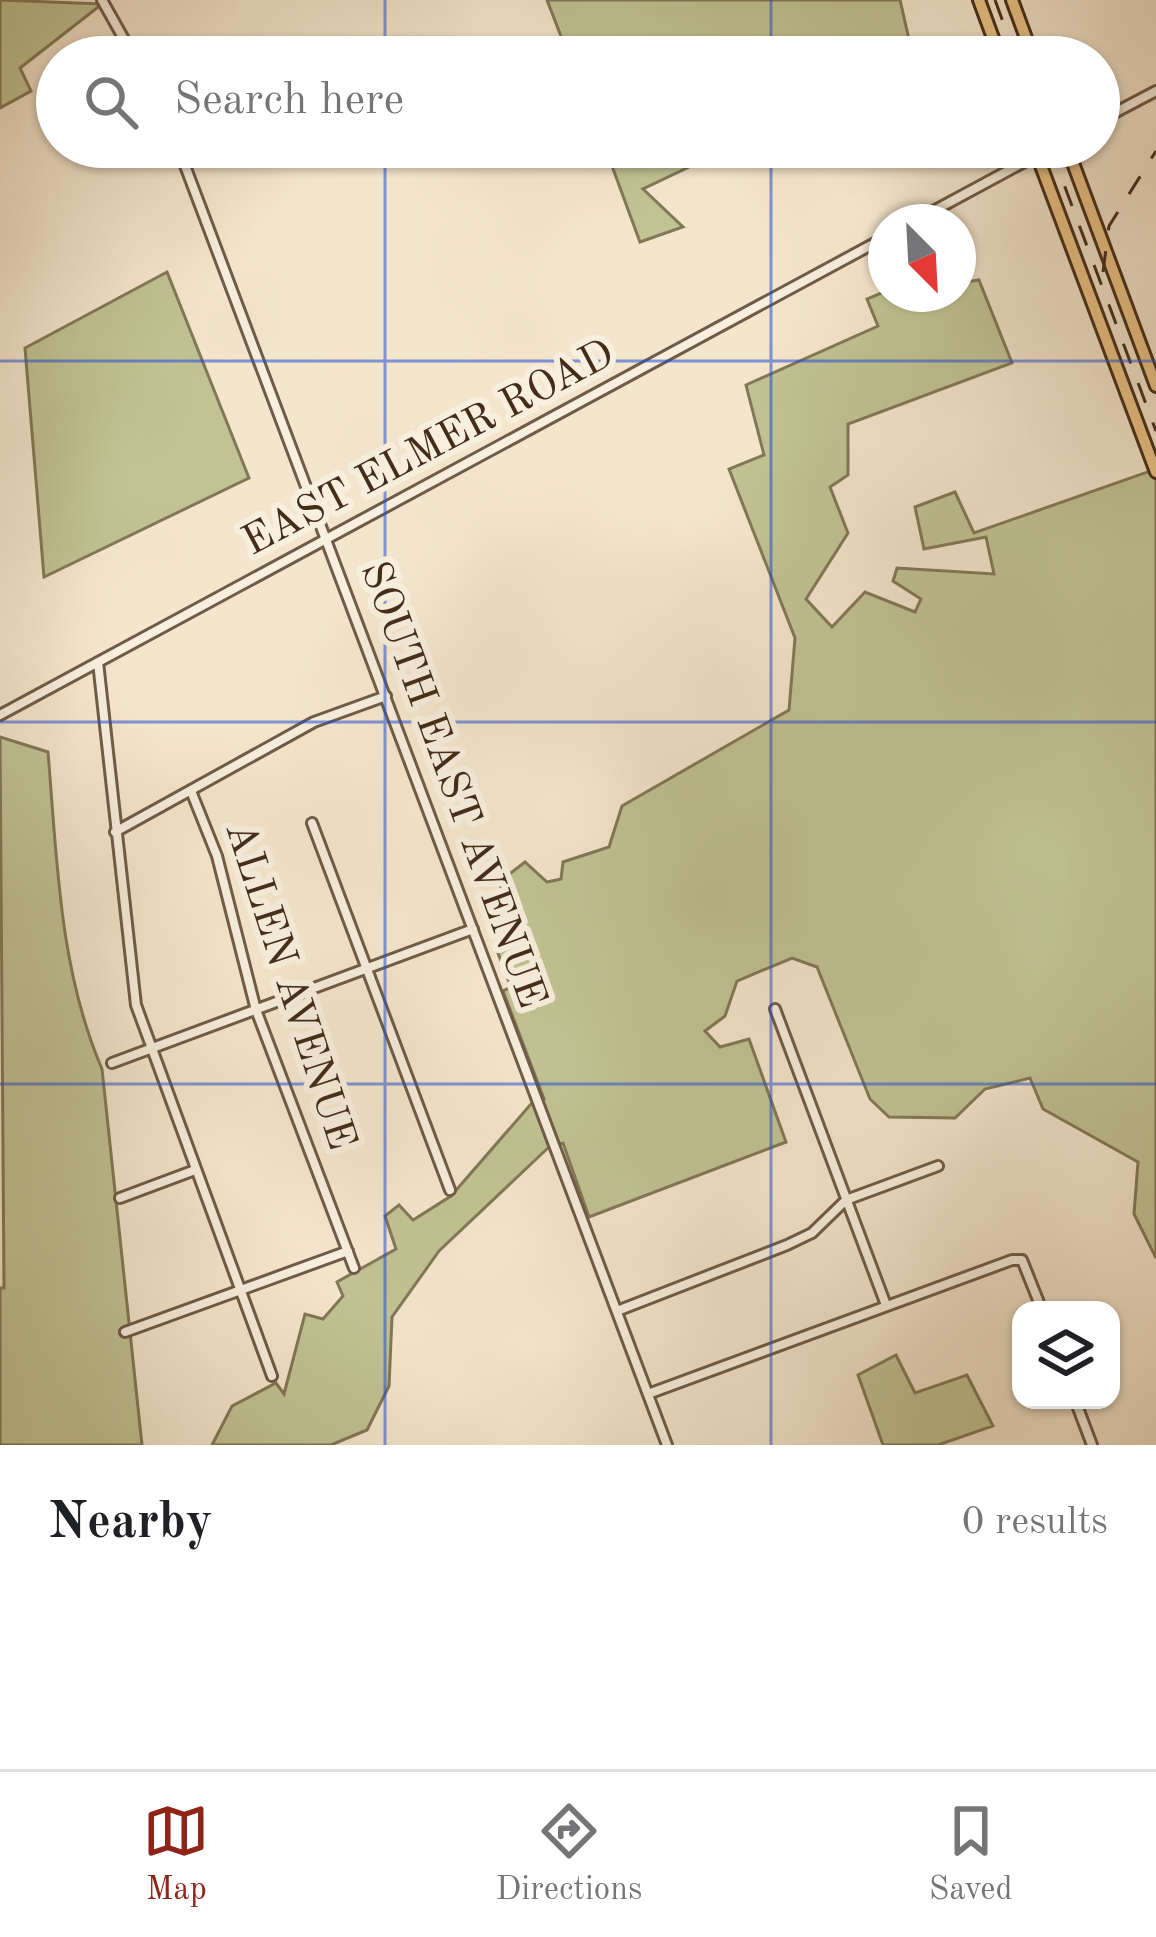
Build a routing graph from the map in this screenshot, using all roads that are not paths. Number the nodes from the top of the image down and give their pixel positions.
1 (102, 0) edge
2 (979, 0) edge
3 (1012, 0) edge
4 (122, 36) edge
5 (992, 36) edge
6 (1026, 36) edge
7 (1156, 91) edge
8 (1120, 111) edge
9 (186, 168) edge
10 (1006, 168) edge
11 (1041, 168) edge
12 (1075, 168) edge
13 (945, 204) edge
14 (868, 247) edge
15 (1156, 386) edge
16 (1156, 472) edge
17 (328, 538) junction
18 (98, 662) junction
19 (386, 696) junction
20 (0, 715) edge
21 (190, 791) junction
22 (312, 823) dead end
23 (116, 832) junction
24 (473, 929) junction
25 (365, 969) junction
26 (775, 1009) dead end
27 (256, 1010) junction
28 (150, 1049) junction
29 (112, 1063) dead end
30 (938, 1166) dead end
31 (195, 1170) junction
32 (450, 1190) dead end
33 (120, 1198) dead end
34 (846, 1200) junction
35 (348, 1251) junction
36 (354, 1268) dead end
37 (241, 1291) junction
38 (1038, 1301) edge
39 (886, 1306) junction
40 (617, 1311) junction
41 (125, 1333) dead end
42 (272, 1376) dead end
43 (648, 1394) junction
44 (1078, 1409) edge
45 (667, 1445) edge
46 (1092, 1445) edge

1 - 4 street
2 - 5 main road
3 - 6 main road
7 - 8 street
9 - 17 street, SOUTH EAST AVENUE
10 - 13 street
11 - 16 main road
12 - 15 main road
14 - 17 street, EAST ELMER ROAD
17 - 18 street, EAST ELMER ROAD
17 - 19 street, SOUTH EAST AVENUE
18 - 20 street, EAST ELMER ROAD
18 - 23 street
19 - 21 street
19 - 24 street, SOUTH EAST AVENUE
21 - 23 street
21 - 27 street, ALLEN AVENUE
22 - 25 street
23 - 28 street
24 - 25 street
24 - 40 street, SOUTH EAST AVENUE
25 - 27 street
25 - 32 street
26 - 34 street
27 - 28 street
27 - 35 street, ALLEN AVENUE
28 - 29 street
28 - 31 street
30 - 34 street
31 - 33 street
31 - 37 street
34 - 39 street
34 - 40 street
35 - 36 street, ALLEN AVENUE
35 - 37 street
37 - 41 street
37 - 42 street
38 - 39 street
39 - 43 street
40 - 43 street, SOUTH EAST AVENUE
43 - 45 street, SOUTH EAST AVENUE
44 - 46 street

